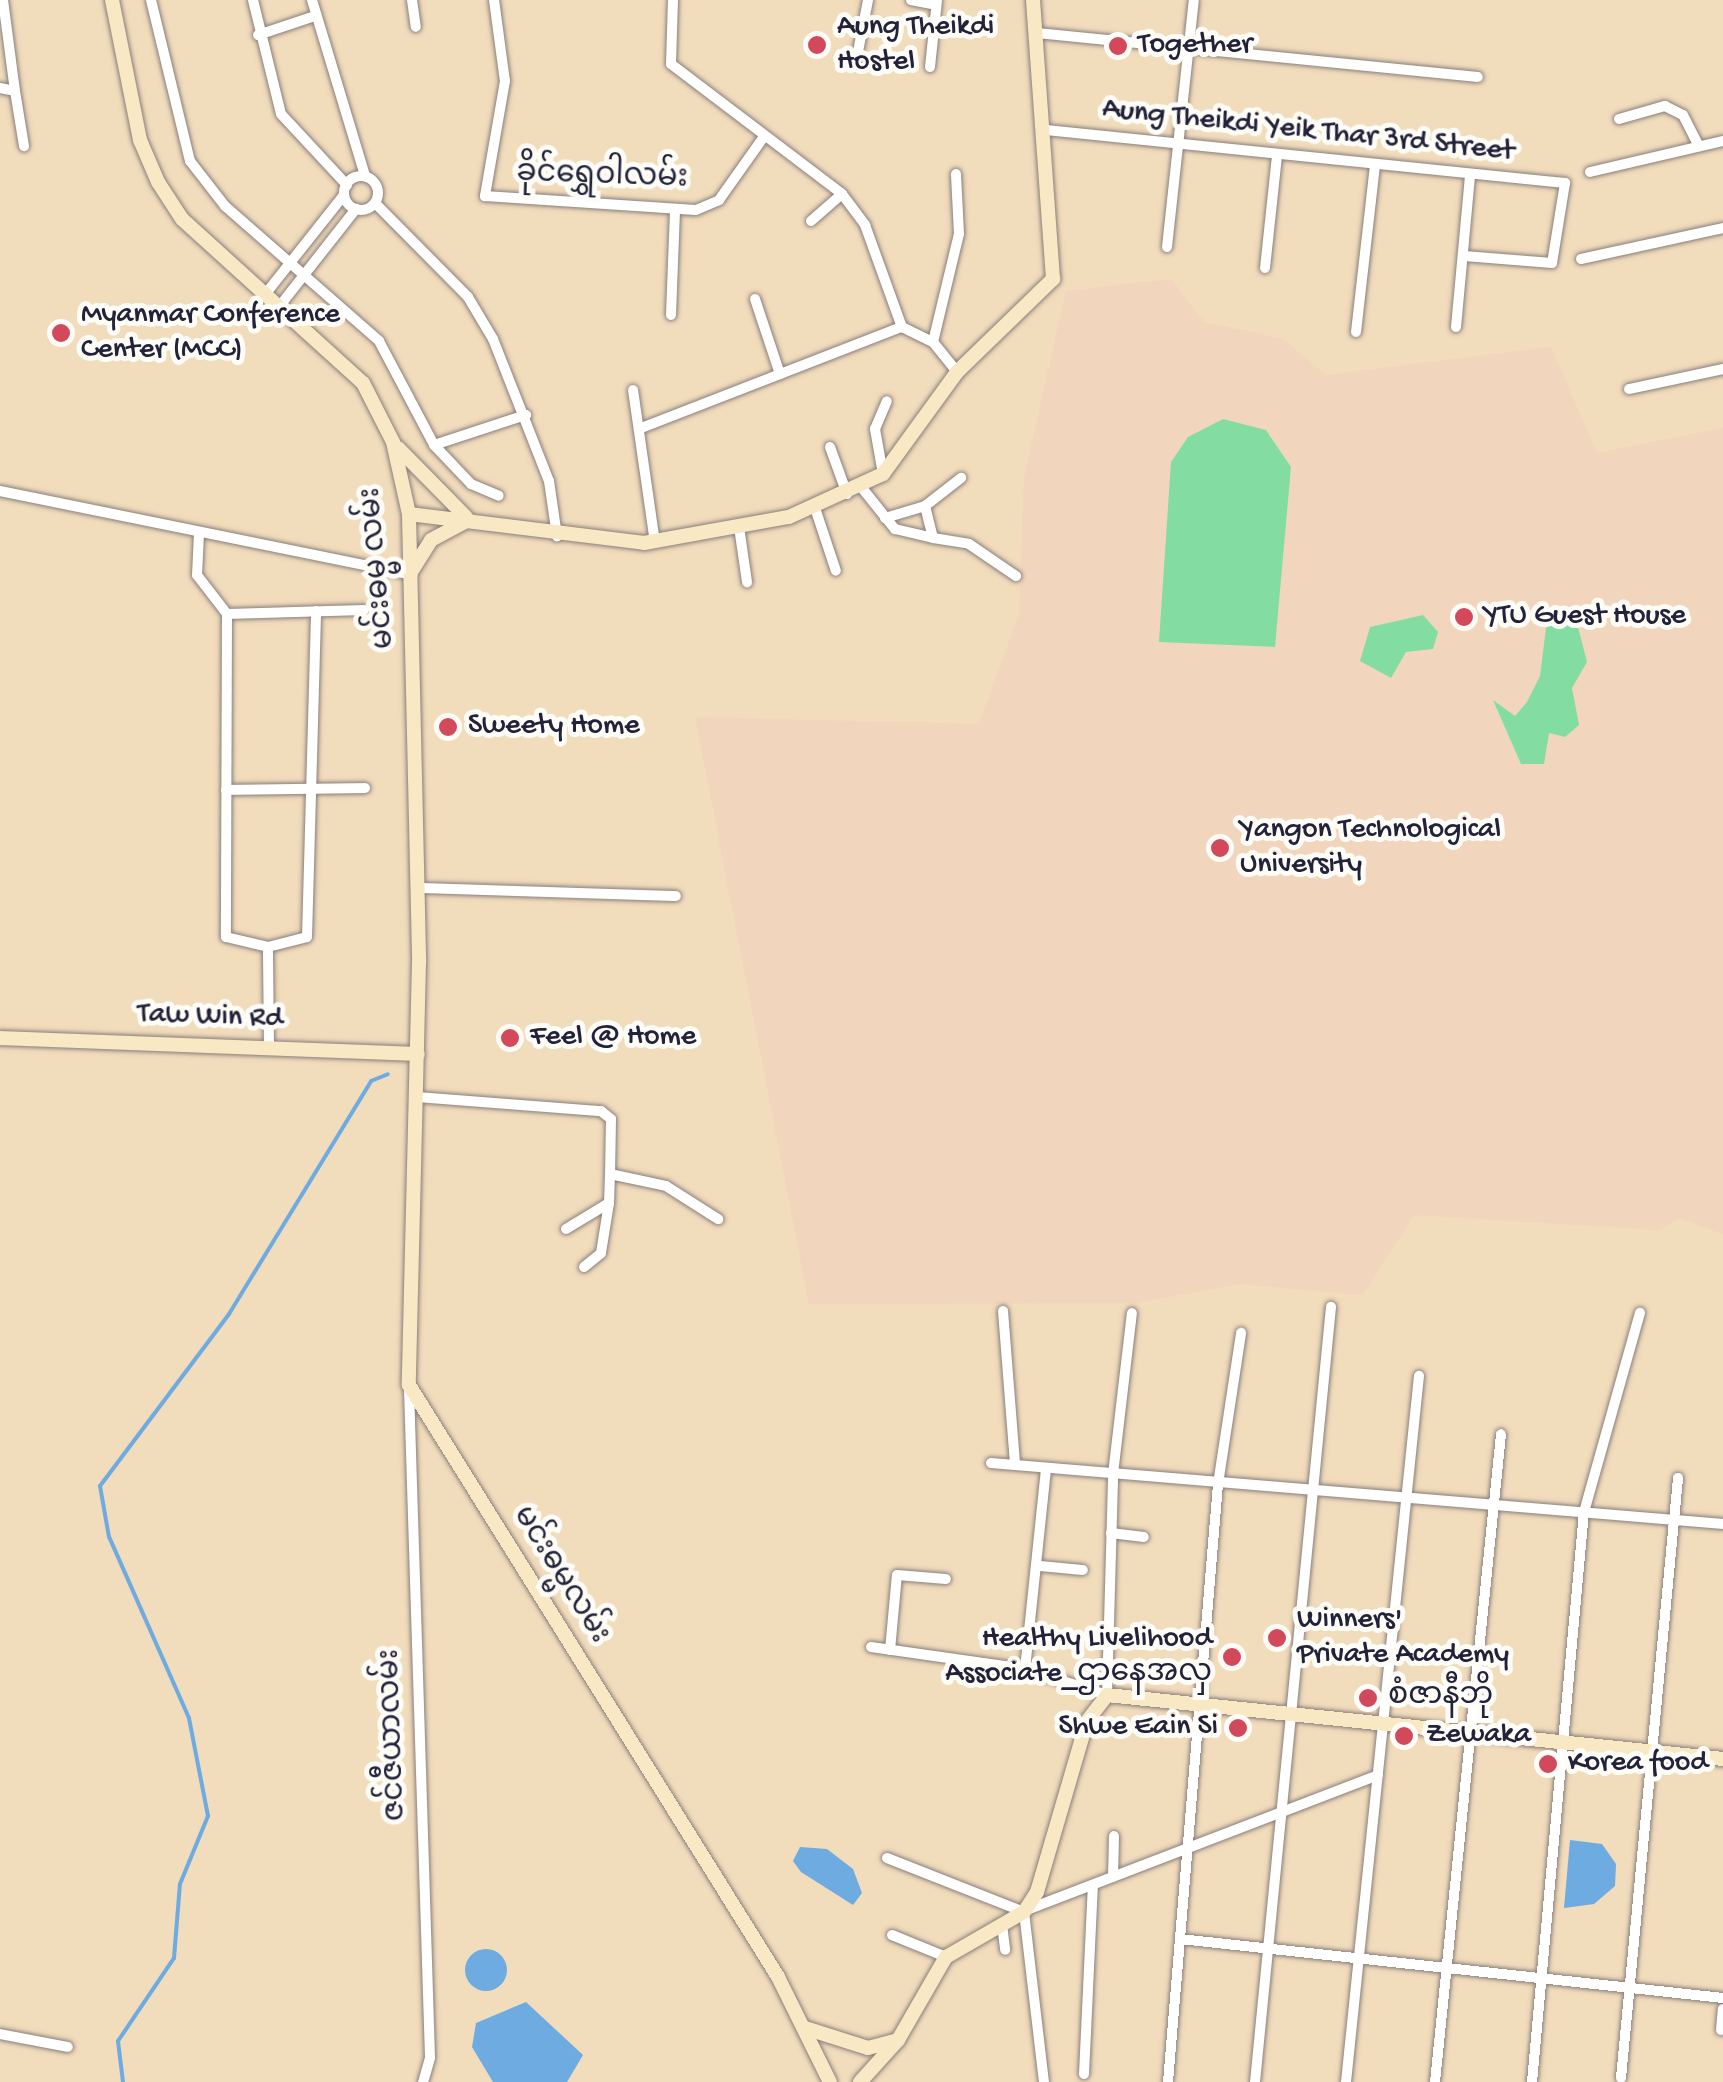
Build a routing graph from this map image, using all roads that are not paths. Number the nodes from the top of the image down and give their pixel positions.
1 (3, 0) edge
2 (112, 0) edge
3 (150, 0) edge
4 (253, 0) edge
5 (312, 0) edge
6 (412, 0) edge
7 (494, 0) edge
8 (673, 0) edge
9 (868, 0) edge
10 (911, 0) edge
11 (1033, 0) edge
12 (1194, 0) edge
13 (936, 2) edge
14 (315, 16) junction
15 (416, 28) dead end
16 (1038, 33) junction
17 (258, 35) junction
18 (1189, 48) junction
19 (856, 62) dead end
20 (930, 68) dead end
21 (1478, 77) dead end
22 (0, 88) edge
23 (16, 91) junction
24 (1619, 119) dead end
25 (1046, 130) junction
26 (763, 138) junction
27 (1723, 141) edge
28 (1178, 145) junction
29 (24, 146) dead end
30 (1699, 146) junction
31 (1276, 155) junction
32 (1374, 166) junction
33 (1590, 172) dead end
34 (956, 174) dead end
35 (1470, 174) junction
36 (365, 176) junction
37 (346, 190) junction
38 (842, 194) junction
39 (375, 203) junction
40 (356, 209) junction
41 (675, 211) junction
42 (811, 221) dead end
43 (1723, 228) edge
44 (1167, 247) dead end
45 (1464, 256) junction
46 (1580, 259) dead end
47 (292, 266) junction
48 (1265, 268) dead end
49 (304, 275) junction
50 (267, 292) junction
51 (755, 300) dead end
52 (282, 303) junction
53 (671, 316) dead end
54 (902, 327) junction
55 (1456, 328) dead end
56 (1356, 332) dead end
57 (933, 342) junction
58 (1723, 370) edge
59 (957, 372) junction
60 (780, 374) junction
61 (1629, 389) dead end
62 (633, 390) dead end
63 (887, 402) dead end
64 (526, 415) junction
65 (641, 428) junction
66 (393, 442) junction
67 (434, 446) junction
68 (830, 447) dead end
69 (883, 474) junction
70 (960, 478) dead end
71 (862, 488) junction
72 (0, 491) edge
73 (847, 495) junction
74 (500, 496) dead end
75 (925, 506) junction
76 (815, 508) junction
77 (409, 514) junction
78 (885, 518) junction
79 (470, 520) junction
80 (740, 527) junction
81 (199, 533) junction
82 (557, 536) junction
83 (934, 538) junction
84 (655, 542) junction
85 (413, 572) junction
86 (836, 572) dead end
87 (1016, 576) dead end
88 (747, 582) dead end
89 (364, 610) dead end
90 (316, 612) junction
91 (227, 614) junction
92 (365, 788) dead end
93 (226, 790) junction
94 (309, 790) junction
95 (419, 888) junction
96 (676, 896) dead end
97 (268, 948) junction
98 (0, 1038) edge
99 (269, 1048) junction
100 (418, 1054) junction
101 (417, 1097) junction
102 (610, 1174) junction
103 (609, 1203) junction
104 (718, 1218) dead end
105 (566, 1229) dead end
106 (584, 1267) dead end
107 (1331, 1307) dead end
108 (1003, 1310) dead end
109 (1640, 1312) dead end
110 (1132, 1313) dead end
111 (1240, 1332) dead end
112 (1419, 1376) dead end
113 (409, 1385) junction
114 (1500, 1434) dead end
115 (992, 1463) dead end
116 (1015, 1465) junction
117 (1046, 1468) junction
118 (1114, 1474) junction
119 (1678, 1478) dead end
120 (1218, 1484) junction
121 (1312, 1491) junction
122 (1406, 1500) junction
123 (1492, 1507) junction
124 (1584, 1512) junction
125 (1674, 1520) junction
126 (1723, 1524) edge
127 (1110, 1533) junction
128 (1144, 1537) dead end
129 (1040, 1566) junction
130 (1082, 1570) dead end
131 (946, 1579) dead end
132 (871, 1647) dead end
133 (890, 1650) junction
134 (1024, 1670) junction
135 (1107, 1695) junction
136 (1201, 1707) junction
137 (1292, 1716) junction
138 (1383, 1725) junction
139 (1475, 1734) junction
140 (1563, 1743) junction
141 (1654, 1752) junction
142 (1723, 1759) edge
143 (1378, 1775) junction
144 (1282, 1812) junction
145 (1114, 1836) dead end
146 (1188, 1846) junction
147 (887, 1858) dead end
148 (1113, 1877) junction
149 (1093, 1885) junction
150 (1024, 1912) junction
151 (1002, 1924) junction
152 (892, 1935) dead end
153 (1180, 1939) junction
154 (1266, 1948) junction
155 (1005, 1950) dead end
156 (946, 1956) junction
157 (1359, 1958) junction
158 (1449, 1968) junction
159 (1540, 1978) junction
160 (1630, 1988) junction
161 (1723, 1998) edge
162 (1723, 2009) edge
163 (805, 2028) junction
164 (1721, 2030) edge
165 (0, 2034) edge
166 (898, 2040) junction
167 (68, 2047) dead end
168 (888, 2056) junction
169 (1084, 2074) dead end
170 (1621, 2078) dead end
171 (423, 2082) edge
172 (830, 2082) edge
173 (860, 2082) edge
174 (876, 2082) edge
175 (1044, 2082) edge
176 (1168, 2082) edge
177 (1256, 2082) edge
178 (1346, 2082) edge
179 (1435, 2082) edge
180 (1532, 2082) edge

1 - 23 street
2 - 50 main road, မင်းဓမ္မ လမ်း
3 - 47 street
4 - 17 street
5 - 14 street
6 - 15 street
7 - 41 street, ခိုင်ရွှေဝါလမ်း
8 - 26 street
9 - 19 street
10 - 13 street
11 - 16 main road
12 - 18 street
13 - 20 street
14 - 17 street
14 - 36 street
16 - 18 street
16 - 25 main road
17 - 37 street
18 - 21 street
18 - 28 street
22 - 23 street
23 - 29 street
24 - 30 street
25 - 28 street, Aung Theikdi Yeik Thar 3rd Street
25 - 59 main road
26 - 38 street
26 - 41 street, ခိုင်ရွှေဝါလမ်း
27 - 30 street
28 - 31 street, Aung Theikdi Yeik Thar 3rd Street
28 - 44 street
30 - 33 street
31 - 32 street, Aung Theikdi Yeik Thar 3rd Street
31 - 48 street
32 - 35 street, Aung Theikdi Yeik Thar 3rd Street
32 - 56 street
34 - 57 street
35 - 45 street
35 - 45 street, Aung Theikdi Yeik Thar 3rd Street
36 - 37 street
36 - 39 street
37 - 40 street
37 - 47 street
38 - 42 street
38 - 54 street
39 - 40 street
39 - 64 street
40 - 49 street
41 - 53 street
43 - 46 street
45 - 55 street
47 - 49 street
47 - 50 street
49 - 52 street
49 - 67 street
50 - 52 main road, မင်းဓမ္မ လမ်း
51 - 60 street
52 - 66 main road, မင်းဓမ္မ လမ်း
54 - 57 street
54 - 60 street
57 - 59 street
58 - 61 street
59 - 69 main road
60 - 65 street
62 - 65 street
63 - 69 street
64 - 67 street
64 - 82 street
65 - 84 street
66 - 77 main road, မင်းဓမ္မ လမ်း
66 - 79 main road
67 - 74 street
68 - 73 street
69 - 71 main road
70 - 75 street
71 - 73 main road
71 - 78 street
72 - 81 street
73 - 76 main road
75 - 78 street
75 - 83 street
76 - 80 main road
76 - 86 street
77 - 79 main road
77 - 85 main road, မင်းဓမ္မ လမ်း
78 - 83 street
79 - 82 main road
79 - 85 main road
80 - 84 main road
80 - 88 street
81 - 85 street
81 - 91 street
82 - 84 main road
83 - 87 street
85 - 95 main road, မင်းဓမ္မ လမ်း
89 - 90 street
90 - 91 street
90 - 94 street
91 - 93 street
92 - 94 street
93 - 94 street
93 - 97 street
94 - 97 street
95 - 96 street
95 - 100 main road, မင်းဓမ္မ လမ်း
97 - 99 street
98 - 99 main road, Taw Win Rd
99 - 100 main road, Taw Win Rd
100 - 101 main road
101 - 102 street
101 - 113 main road
102 - 103 street
102 - 104 street
103 - 105 street
103 - 106 street
107 - 121 street
108 - 116 street
109 - 124 street
110 - 118 street
111 - 120 street
112 - 122 street
113 - 163 main road, မင်းဓမ္မလမ်း
113 - 171 street, ဇင်ဇီယာလမ်း
114 - 123 street
115 - 116 street
116 - 117 street
117 - 118 street
117 - 129 street
118 - 120 street
118 - 127 street
119 - 125 street
120 - 121 street
120 - 136 street
121 - 122 street
121 - 137 street
122 - 123 street
122 - 138 street
123 - 124 street
123 - 139 street
124 - 125 street
124 - 140 street
125 - 126 street
125 - 141 street
127 - 128 street
127 - 135 street
129 - 130 street
129 - 134 street
131 - 133 street
132 - 133 street
133 - 134 street
134 - 135 street
135 - 136 main road
135 - 150 main road
136 - 137 main road
136 - 146 street
137 - 138 main road
137 - 144 street
138 - 139 main road
138 - 143 street
139 - 140 main road
139 - 158 street
140 - 141 main road
140 - 159 street
141 - 142 main road
141 - 160 street
143 - 144 street
143 - 157 street
144 - 146 street
144 - 154 street
145 - 148 street
146 - 148 street
146 - 153 street
147 - 150 street
148 - 149 street
149 - 150 street
149 - 169 street
150 - 151 main road
150 - 175 street
151 - 155 street
151 - 156 main road
152 - 156 street
153 - 154 street
153 - 176 street
154 - 157 street
154 - 177 street
156 - 166 main road
157 - 158 street
157 - 178 street
158 - 159 street
158 - 179 street
159 - 160 street
159 - 180 street
160 - 161 street
160 - 170 street
162 - 164 street
163 - 166 main road
163 - 172 main road, မင်းဓမ္မလမ်း
165 - 167 street
166 - 168 main road
168 - 173 main road
168 - 174 main road

